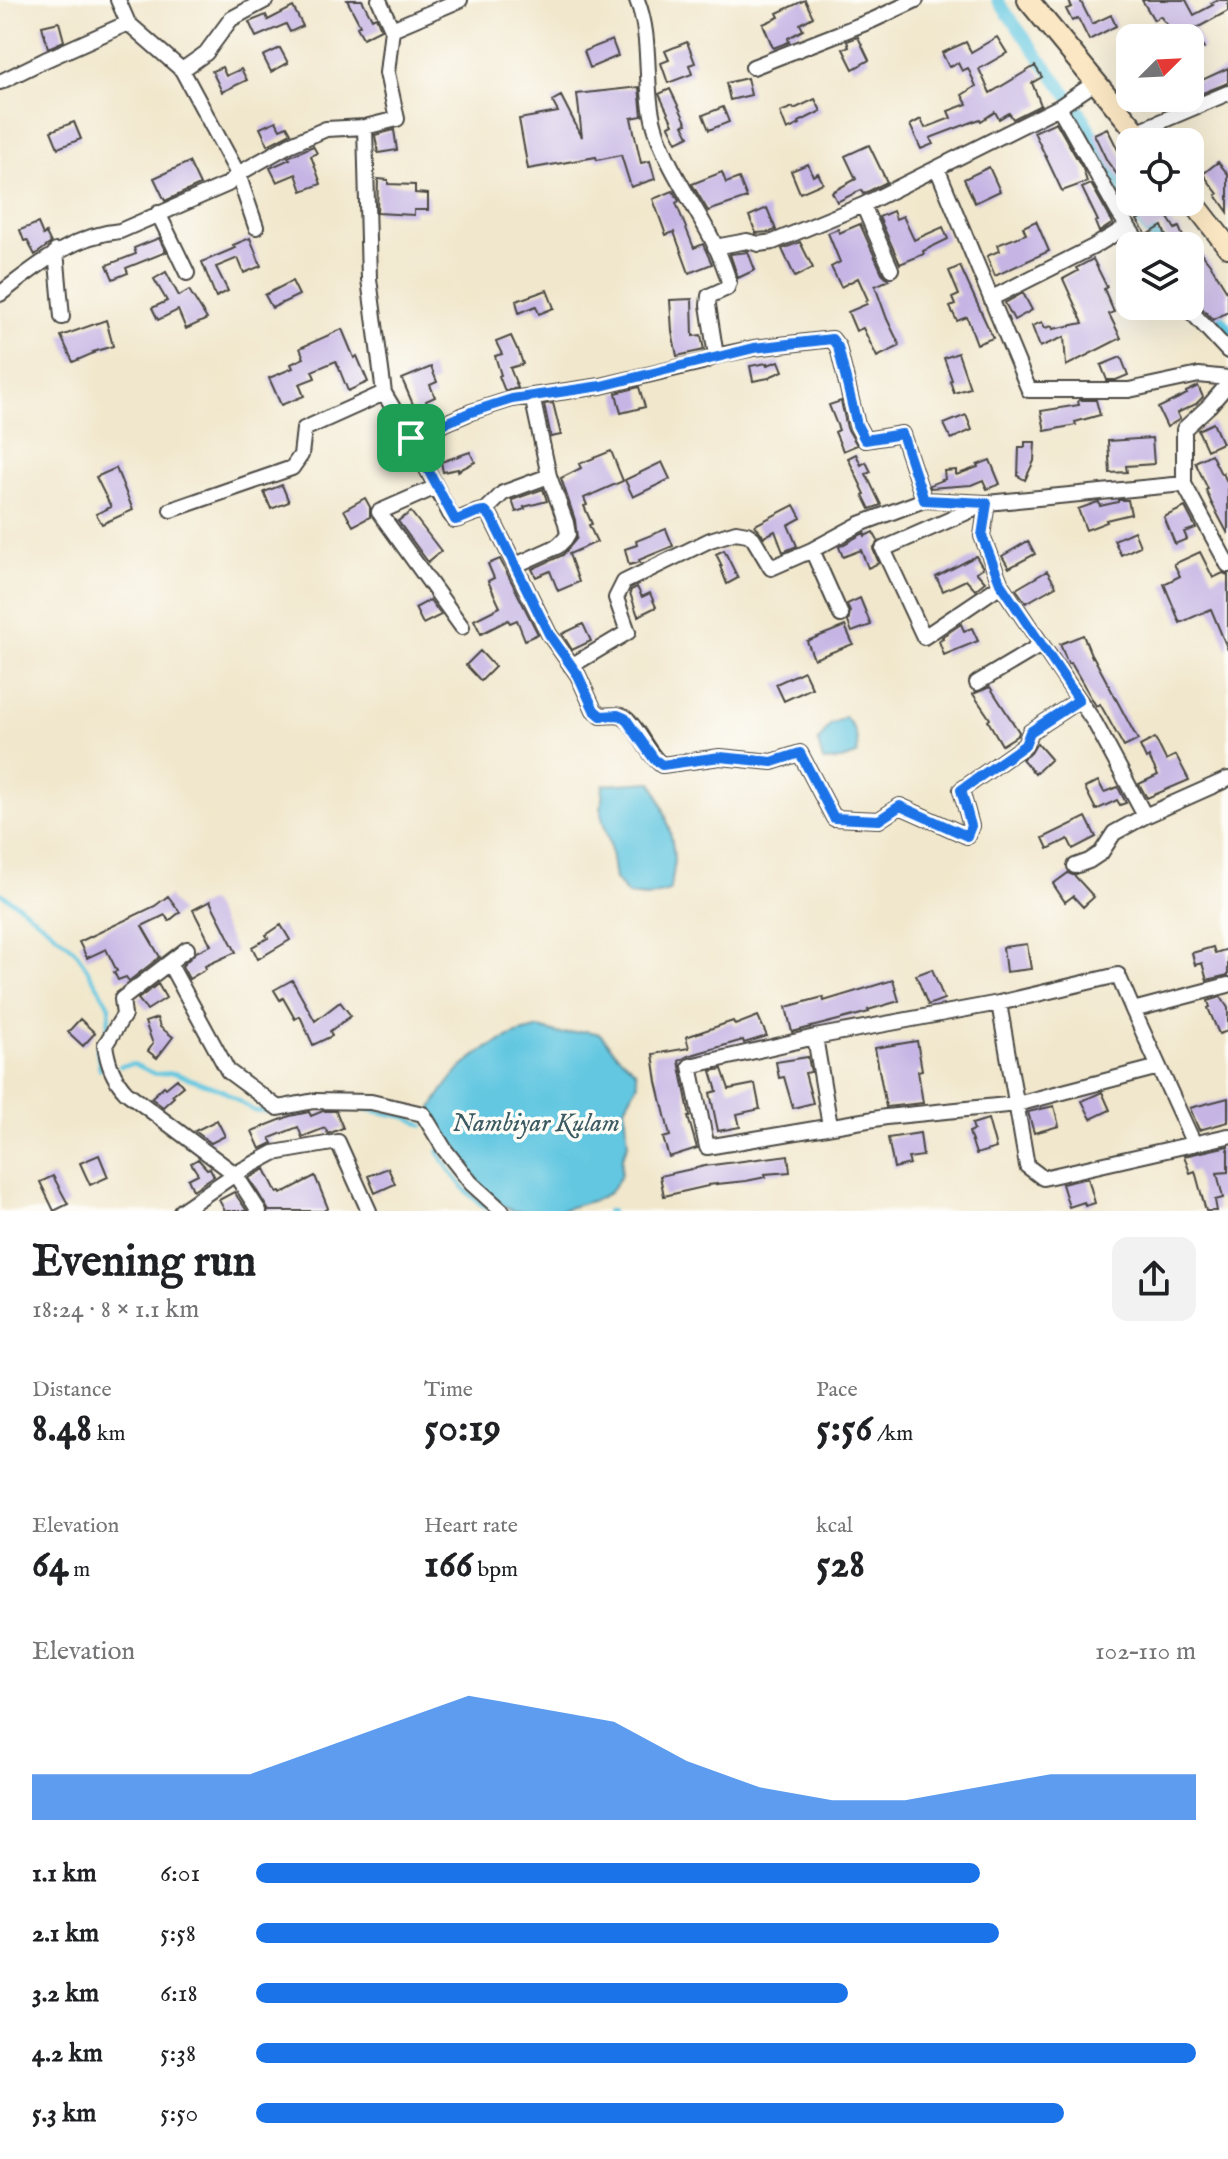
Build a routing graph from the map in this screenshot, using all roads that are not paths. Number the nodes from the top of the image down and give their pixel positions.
1 (118, 0) edge
2 (266, 0) edge
3 (379, 0) edge
4 (460, 0) edge
5 (637, 0) edge
6 (916, 0) edge
7 (1028, 0) edge
8 (128, 23) junction
9 (392, 29) junction
10 (753, 67) dead end
11 (182, 70) junction
12 (0, 82) edge
13 (1096, 82) junction
14 (1228, 93) edge
15 (1066, 102) junction
16 (365, 127) junction
17 (1133, 128) edge
18 (1158, 128) edge
19 (937, 168) junction
20 (238, 174) junction
21 (863, 205) junction
22 (158, 213) junction
23 (1204, 216) edge
24 (1128, 226) junction
25 (256, 227) dead end
26 (1132, 232) edge
27 (715, 247) junction
28 (1228, 247) edge
29 (56, 251) junction
30 (891, 269) dead end
31 (187, 273) dead end
32 (0, 294) edge
33 (992, 298) junction
34 (62, 317) dead end
35 (1199, 320) edge
36 (1228, 351) edge
37 (716, 356) junction
38 (1228, 378) edge
39 (1228, 384) edge
40 (384, 393) junction
41 (532, 396) junction
42 (417, 436) junction
43 (549, 476) junction
44 (1184, 484) junction
45 (436, 487) junction
46 (924, 500) junction
47 (987, 503) junction
48 (171, 510) dead end
49 (485, 511) junction
50 (812, 550) junction
51 (516, 565) junction
52 (1228, 565) edge
53 (1001, 585) junction
54 (841, 615) dead end
55 (462, 627) dead end
56 (1041, 645) junction
57 (571, 666) junction
58 (977, 683) dead end
59 (1079, 700) junction
60 (1228, 779) edge
61 (1145, 816) junction
62 (1075, 866) dead end
63 (187, 949) dead end
64 (169, 963) junction
65 (1228, 985) edge
66 (999, 1003) junction
67 (1133, 1010) junction
68 (815, 1037) junction
69 (1159, 1067) junction
70 (1017, 1104) junction
71 (830, 1126) junction
72 (1228, 1136) edge
73 (1194, 1144) junction
74 (235, 1174) junction
75 (181, 1211) edge
76 (259, 1211) edge
77 (369, 1211) edge
78 (502, 1211) edge

1 - 8 street
2 - 11 street
3 - 9 street
4 - 9 street
5 - 27 street
6 - 10 street
7 - 13 main road
8 - 11 street
8 - 12 street
9 - 16 street
11 - 20 street
13 - 15 street
13 - 17 main road
14 - 18 street
15 - 19 street
15 - 24 street
16 - 20 street
16 - 40 street
19 - 21 street
19 - 33 street
20 - 22 street
20 - 25 street
21 - 27 street
21 - 30 street
22 - 29 street
22 - 31 street
23 - 28 main road
24 - 26 street
24 - 33 street
27 - 37 street
29 - 32 street
29 - 34 street
33 - 38 street
35 - 36 street
37 - 41 street
37 - 46 street
39 - 44 street
40 - 42 street
40 - 48 street
41 - 42 street
41 - 43 street
42 - 45 street
43 - 49 street
43 - 51 street
44 - 47 street
44 - 52 street
45 - 49 street
45 - 55 street
46 - 47 street
46 - 50 street
47 - 53 street
47 - 53 street
49 - 51 street
50 - 54 street
50 - 57 street
51 - 57 street
53 - 56 street
56 - 58 street
56 - 59 street
57 - 59 street
59 - 61 street
60 - 61 street
61 - 62 street
63 - 64 street
64 - 74 street
64 - 78 street
65 - 67 street
66 - 67 street
66 - 68 street
66 - 70 street
67 - 69 street
68 - 71 street
68 - 71 street
69 - 70 street
69 - 73 street
70 - 71 street
70 - 73 street
72 - 73 street
74 - 75 street
74 - 76 street
74 - 77 street

